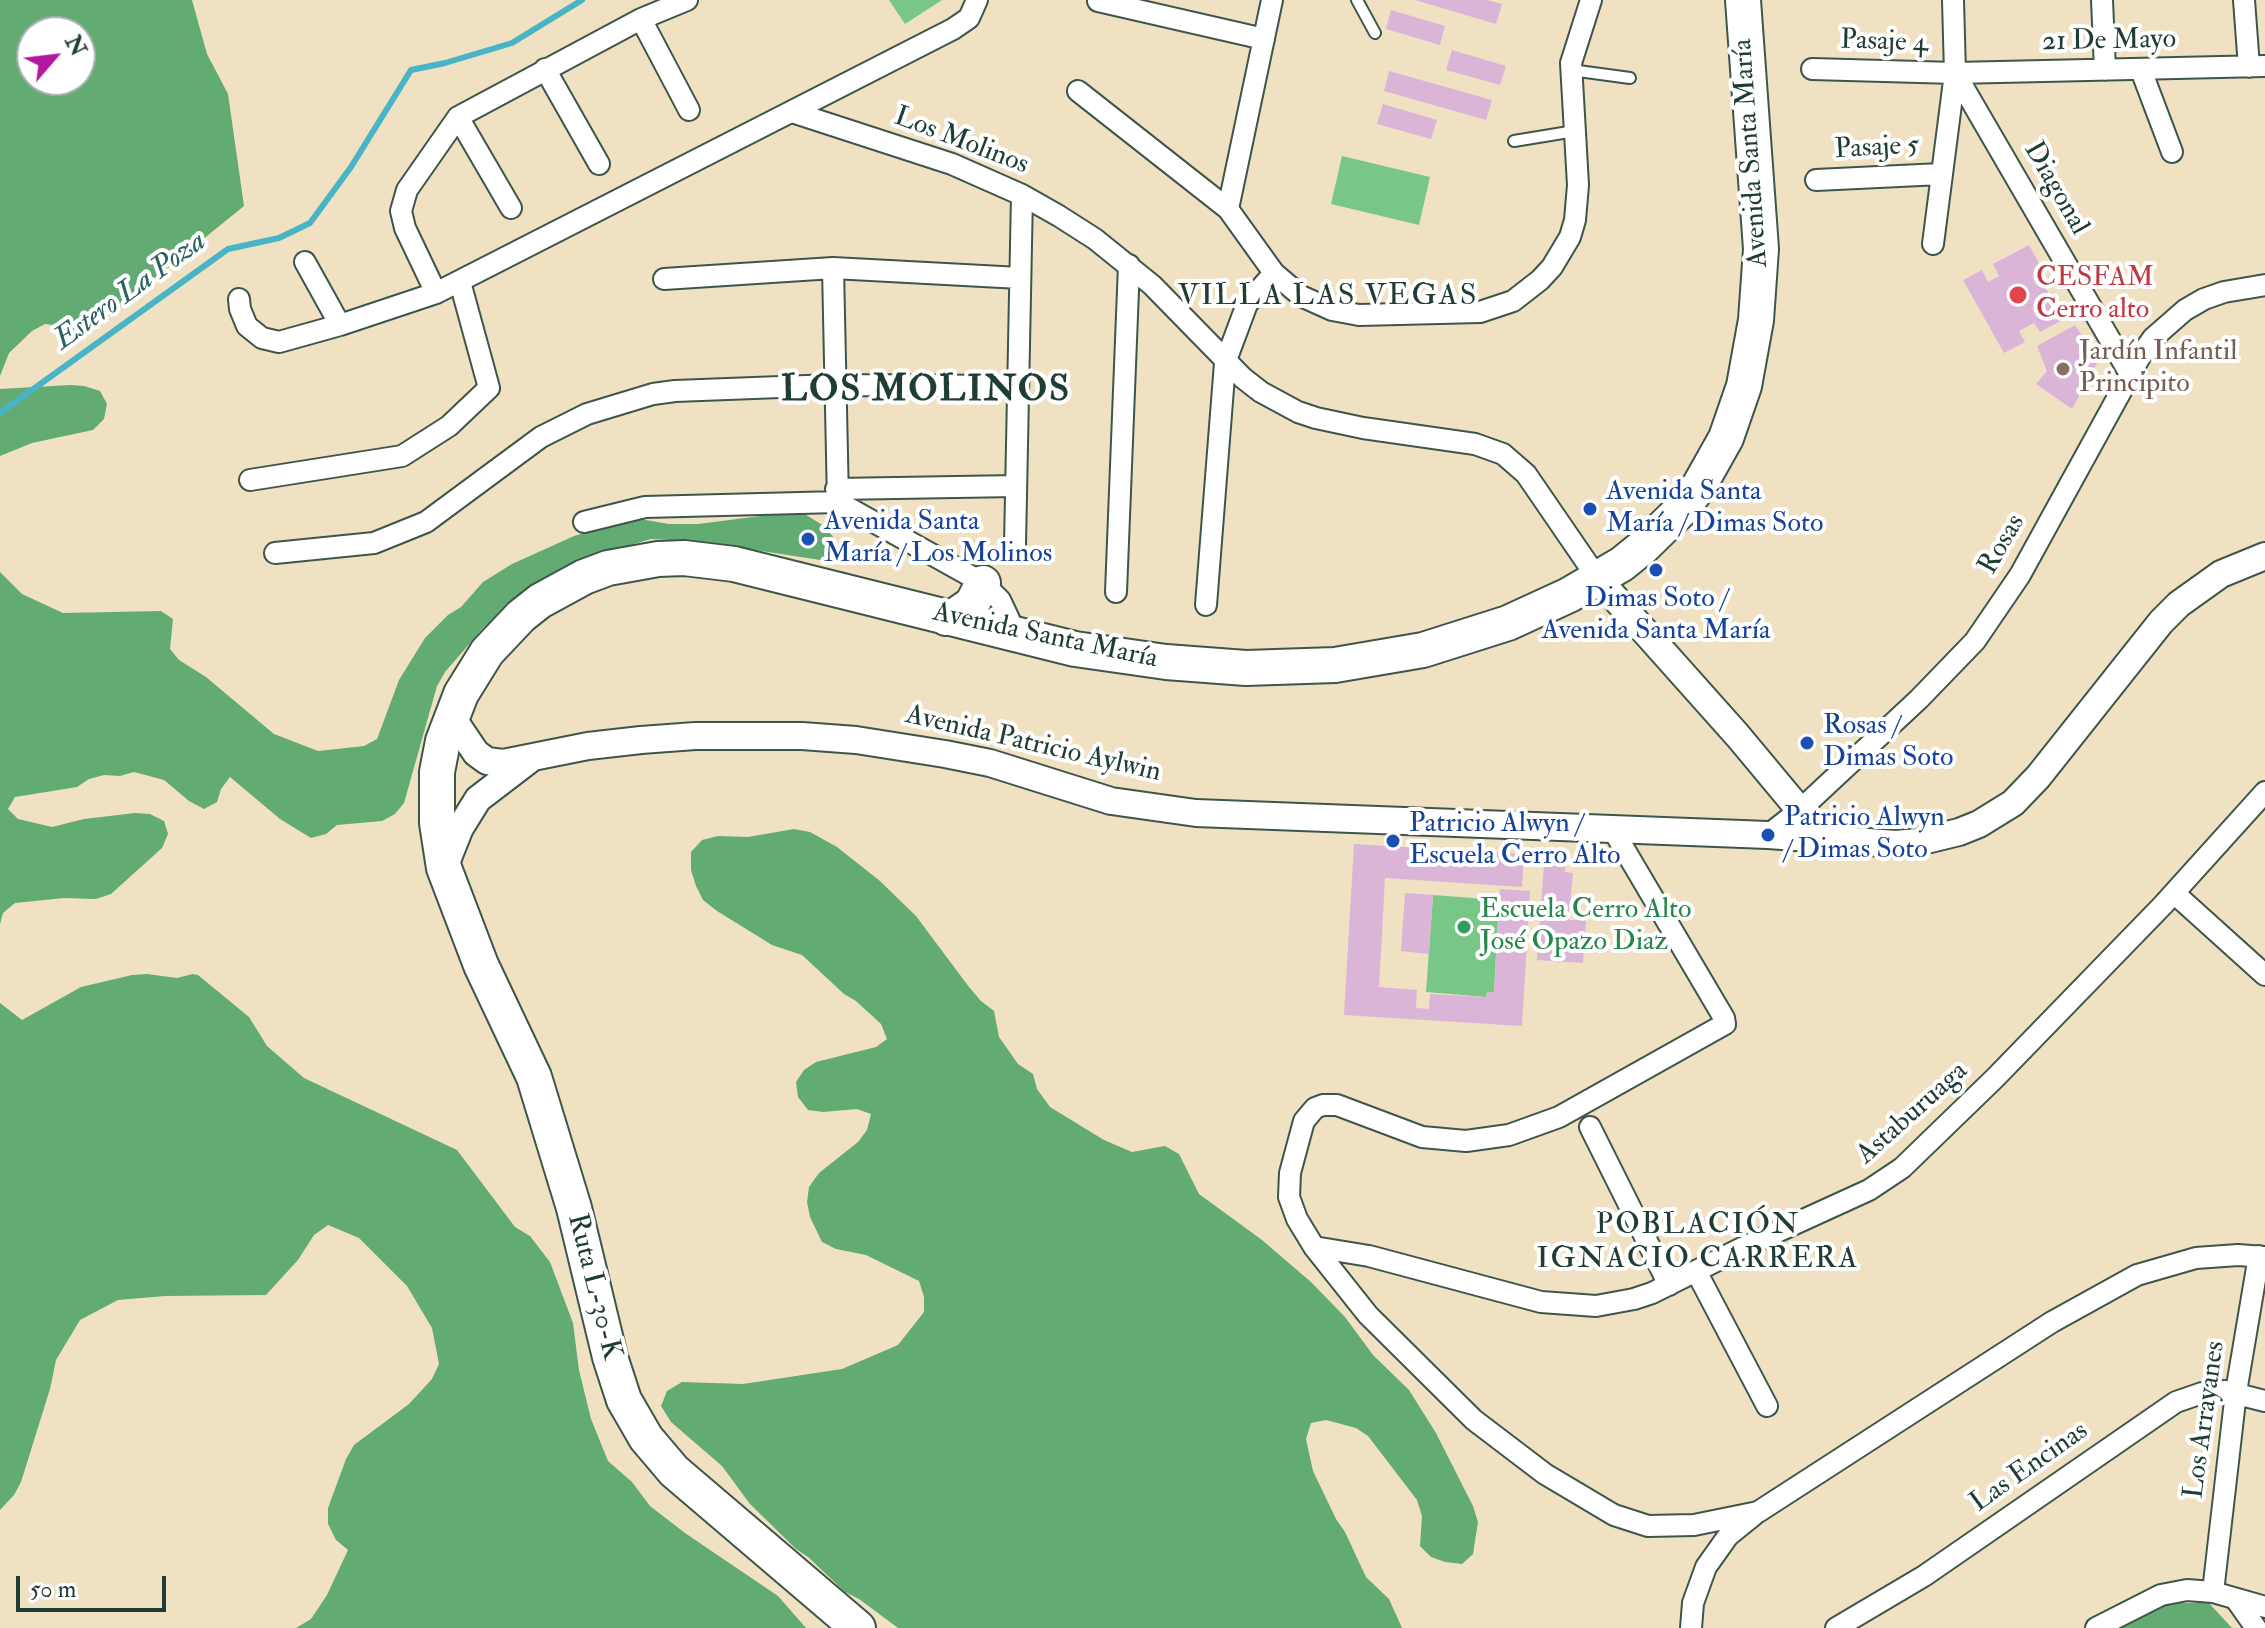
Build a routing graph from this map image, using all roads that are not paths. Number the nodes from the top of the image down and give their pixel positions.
1 (687, 0) edge
2 (977, 0) edge
3 (1272, 0) edge
4 (1357, 0) edge
5 (1591, 0) edge
6 (1743, 0) edge
7 (1953, 0) edge
8 (2102, 0) edge
9 (2244, 0) edge
10 (1098, 1) edge
11 (641, 19) junction
12 (1375, 33) dead end
13 (1264, 39) junction
14 (2257, 67) edge
15 (545, 69) junction
16 (1812, 69) dead end
17 (1571, 70) junction
18 (2105, 70) junction
19 (2141, 70) junction
20 (1955, 73) junction
21 (1630, 78) dead end
22 (1078, 91) dead end
23 (689, 110) dead end
24 (792, 112) junction
25 (458, 117) junction
26 (1575, 131) junction
27 (1514, 141) dead end
28 (2172, 152) dead end
29 (599, 164) dead end
30 (1941, 174) junction
31 (1816, 180) dead end
32 (1022, 195) junction
33 (511, 208) dead end
34 (1228, 209) junction
35 (1933, 244) dead end
36 (305, 262) dead end
37 (1129, 265) junction
38 (833, 268) junction
39 (1274, 273) junction
40 (1020, 278) junction
41 (664, 279) dead end
42 (460, 282) junction
43 (2265, 285) edge
44 (436, 293) junction
45 (239, 299) dead end
46 (340, 325) junction
47 (1225, 363) junction
48 (2130, 374) junction
49 (833, 385) junction
50 (1018, 386) junction
51 (250, 480) dead end
52 (1016, 486) junction
53 (837, 496) junction
54 (584, 522) dead end
55 (1015, 545) dead end
56 (275, 553) dead end
57 (2265, 556) edge
58 (1598, 579) junction
59 (983, 583) junction
60 (1116, 592) dead end
61 (1206, 605) dead end
62 (946, 618) junction
63 (1011, 632) junction
64 (451, 716) junction
65 (535, 756) junction
66 (2265, 792) edge
67 (1801, 809) junction
68 (1613, 830) junction
69 (1768, 835) junction
70 (1823, 838) junction
71 (444, 868) junction
72 (2174, 893) junction
73 (2265, 975) edge
74 (1590, 1127) dead end
75 (1314, 1247) junction
76 (2262, 1257) edge
77 (1696, 1271) junction
78 (1669, 1285) junction
79 (2236, 1392) junction
80 (2265, 1401) edge
81 (1767, 1406) dead end
82 (1758, 1512) junction
83 (2213, 1592) junction
84 (2237, 1601) junction
85 (2265, 1607) edge
86 (858, 1628) edge
87 (1691, 1628) edge
88 (1836, 1628) edge
89 (2096, 1628) edge
90 (2256, 1628) edge

1 - 11 street
2 - 24 street
3 - 13 street
4 - 12 lane
5 - 17 street
6 - 58 main road, Avenida Santa María
7 - 20 street
8 - 18 street
9 - 14 street
10 - 13 street
11 - 15 street
11 - 23 street
13 - 34 street
14 - 19 street, 21 De Mayo
15 - 25 street
15 - 29 street
16 - 20 street, Pasaje 4
17 - 21 lane
17 - 26 street
18 - 19 street, 21 De Mayo
18 - 20 street, 21 De Mayo
19 - 28 street
20 - 30 street
20 - 48 street, Diagonal
22 - 34 street
24 - 32 street, Los Molinos
24 - 42 street
25 - 33 street
25 - 44 street
26 - 27 lane
26 - 39 street
30 - 31 street, Pasaje 5
30 - 35 street
32 - 37 street, Los Molinos
32 - 40 street
34 - 39 street
36 - 46 street
37 - 47 street, Los Molinos
37 - 60 street
38 - 40 street
38 - 41 street
38 - 49 street
39 - 47 street
40 - 50 street
42 - 44 street
42 - 51 street
43 - 48 street, Rosas
44 - 46 street
45 - 46 street
47 - 58 street, Los Molinos
47 - 61 street
48 - 67 street, Rosas
49 - 50 street
49 - 53 street
49 - 56 street
50 - 52 street
52 - 53 street
52 - 55 street
53 - 54 street
53 - 59 street
57 - 70 street, Avenida Patricio Aylwin
58 - 63 main road, Avenida Santa María
58 - 67 street
59 - 62 main road
59 - 63 street
62 - 63 main road, Avenida Santa María
62 - 64 main road, Avenida Santa María
64 - 65 street, Avenida Patricio Aylwin
64 - 71 main road, Avenida Santa María
65 - 68 street, Avenida Patricio Aylwin
65 - 71 street, Avenida Patricio Aylwin
66 - 72 street, Astaburuaga
67 - 69 street, Rosas
67 - 70 street
68 - 69 street, Avenida Patricio Aylwin
68 - 75 street
69 - 70 street, Avenida Patricio Aylwin
71 - 86 main road, Ruta L-30-K
72 - 73 street
72 - 77 street, Astaburuaga
74 - 78 street
75 - 78 street, Astaburuaga
75 - 82 street
76 - 79 street, Los Arrayanes
76 - 82 street
77 - 78 street, Astaburuaga
77 - 81 street
79 - 80 street, Las Encinas
79 - 83 street, Los Arrayanes
79 - 88 street, Las Encinas
82 - 87 street
83 - 84 street
83 - 89 street
84 - 85 street
84 - 90 street

